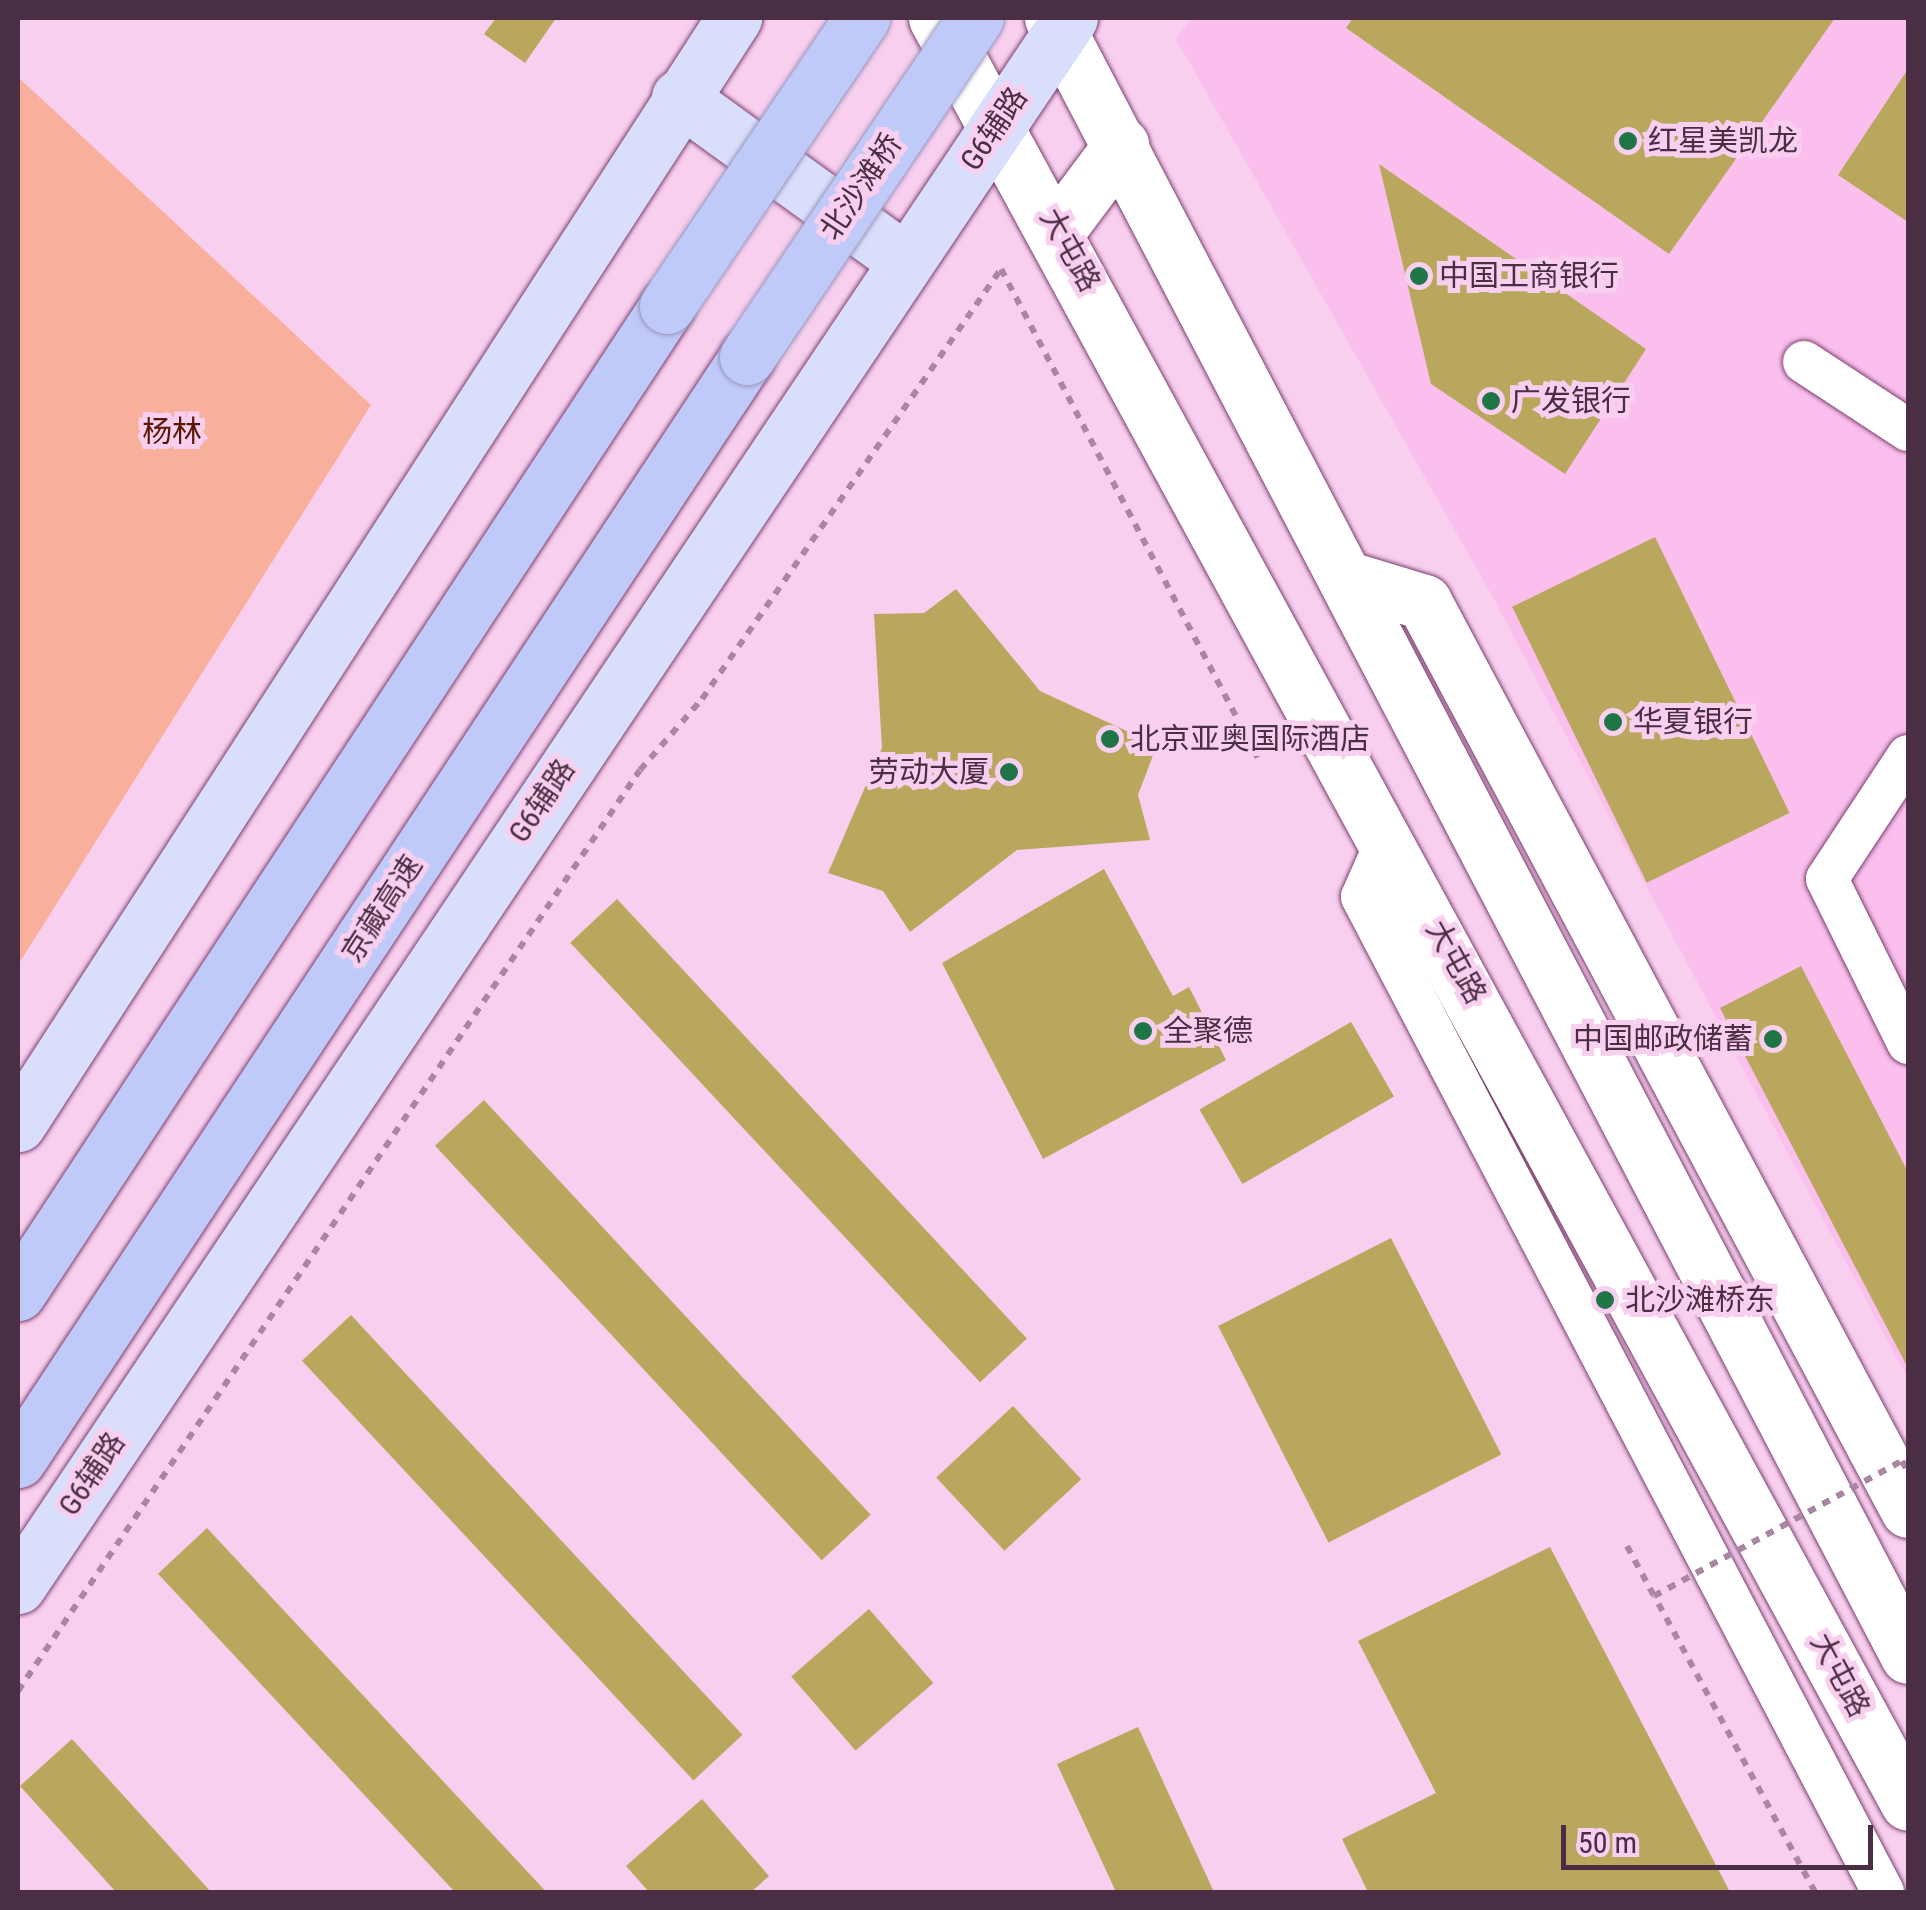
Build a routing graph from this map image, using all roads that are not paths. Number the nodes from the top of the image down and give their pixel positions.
1 (734, 18) edge
2 (862, 18) edge
3 (936, 18) edge
4 (976, 18) edge
5 (1061, 22) edge
6 (679, 97) junction
7 (997, 125) junction
8 (1122, 146) junction
9 (1058, 228) junction
10 (904, 260) junction
11 (746, 357) joint
12 (1804, 362) dead end
13 (1908, 430) edge
14 (1345, 578) junction
15 (1908, 756) edge
16 (1388, 838) junction
17 (1908, 1043) edge
18 (18, 1124) edge
19 (18, 1293) edge
20 (1820, 1343) junction
21 (1758, 1375) junction
22 (18, 1460) edge
23 (1908, 1510) edge
24 (18, 1586) edge
25 (1908, 1656) edge
26 (1908, 1803) edge
27 (1882, 1892) edge

1 - 6 main road
2 - 19 highway, bridge
3 - 7 main road, 大屯路
4 - 11 highway, 北沙滩桥, bridge
5 - 7 main road, G6辅路
5 - 8 main road
6 - 10 main road
6 - 18 main road
7 - 9 main road, 大屯路
7 - 10 main road, G6辅路
8 - 9 main road
8 - 14 main road
9 - 16 main road, 大屯路
10 - 24 main road, G6辅路
11 - 22 highway, 京藏高速
12 - 13 street
14 - 20 main road
14 - 21 main road
15 - 17 street
16 - 26 main road, 大屯路
16 - 27 street
20 - 21 main road
20 - 23 main road
21 - 25 main road

